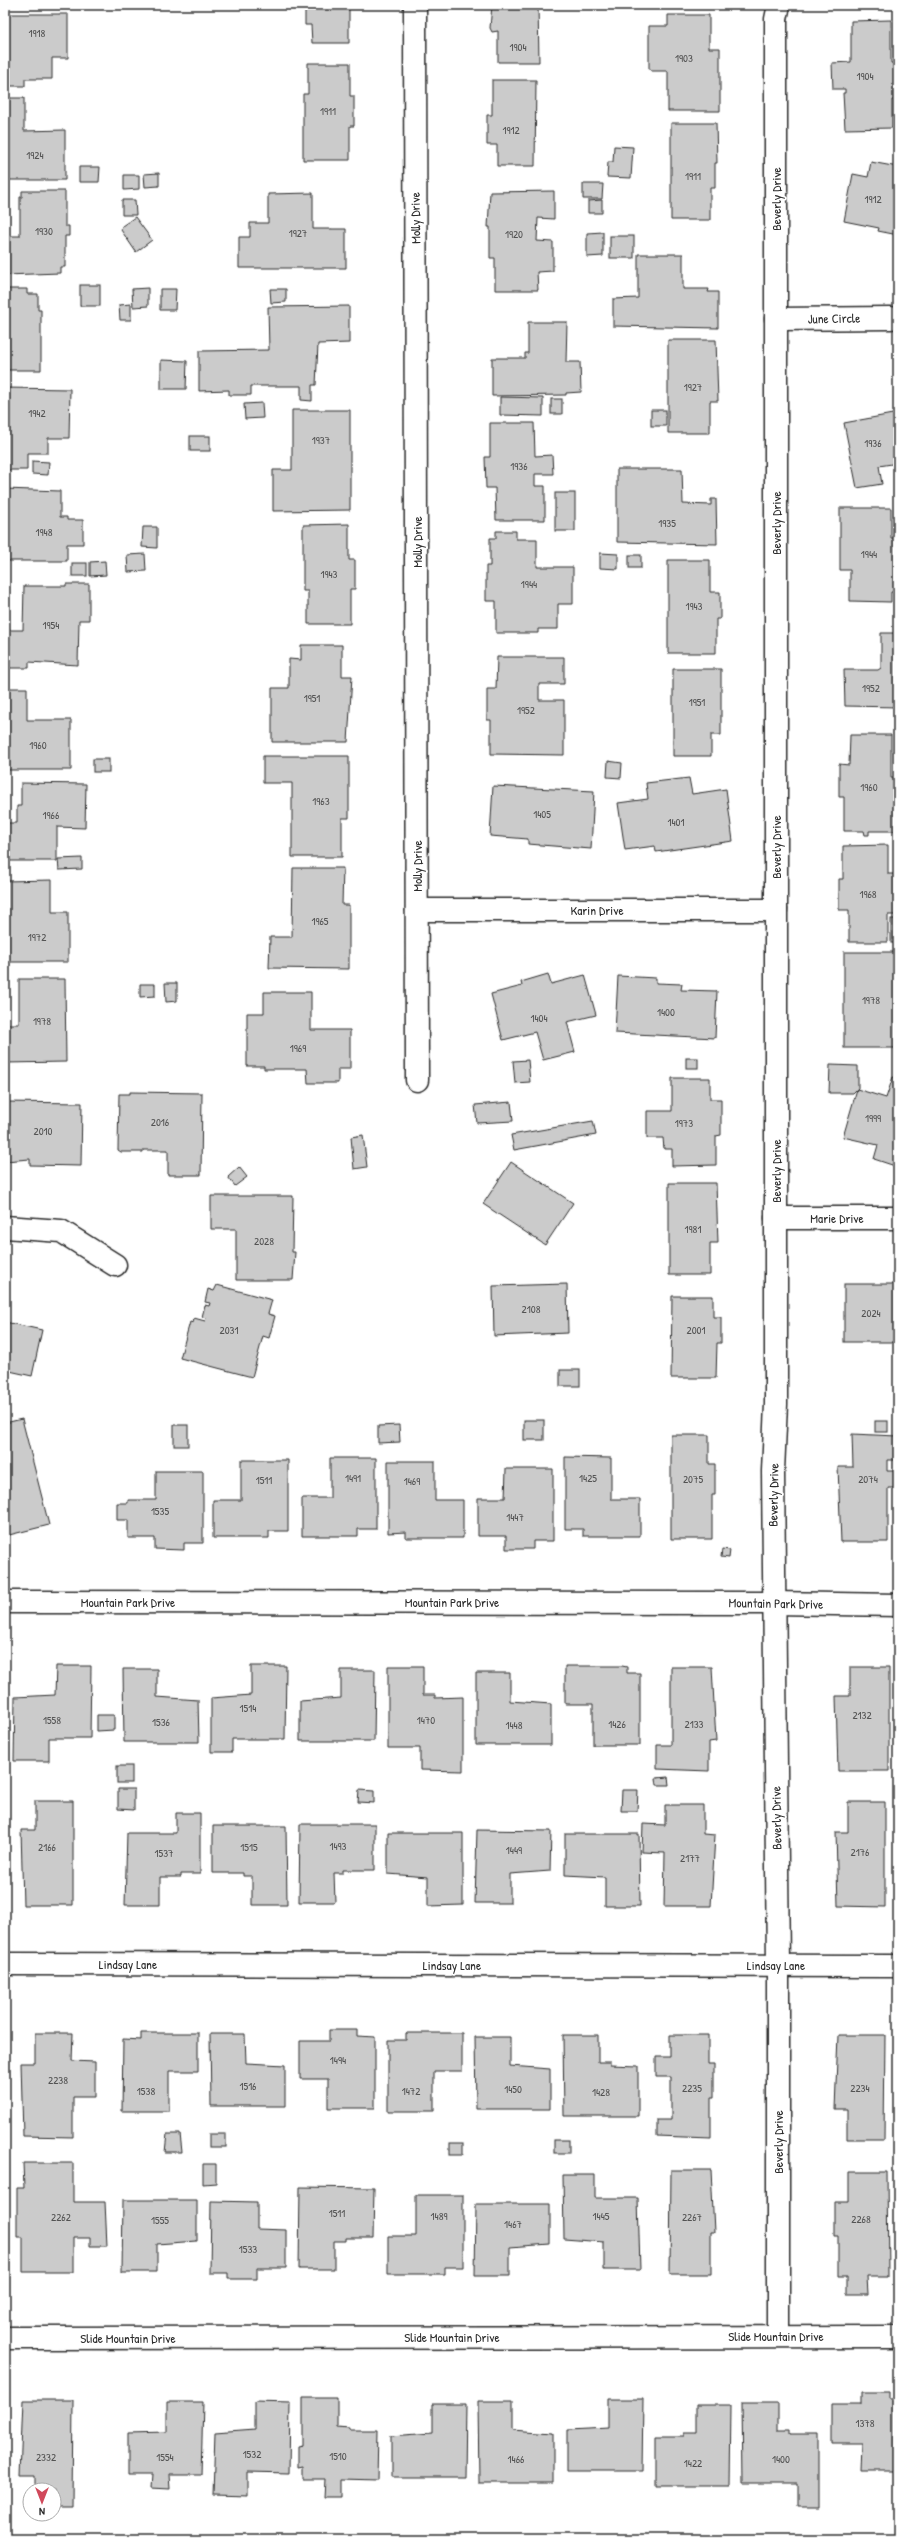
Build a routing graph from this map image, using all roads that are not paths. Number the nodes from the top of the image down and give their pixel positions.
1 (415, 5) edge
2 (779, 5) edge
3 (891, 318) dead end
4 (776, 319) junction
5 (417, 910) junction
6 (776, 910) junction
7 (417, 1080) dead end
8 (776, 1218) junction
9 (898, 1218) edge
10 (5, 1227) edge
11 (115, 1265) dead end
12 (5, 1602) edge
13 (774, 1603) junction
14 (898, 1605) edge
15 (5, 1964) edge
16 (778, 1965) junction
17 (898, 1966) edge
18 (778, 2336) junction
19 (898, 2337) edge
20 (5, 2338) edge

1 - 5 street, Molly Drive
2 - 4 street, Beverly Drive
3 - 4 street, June Circle
4 - 6 street, Beverly Drive
5 - 6 street, Karin Drive
5 - 7 street, Molly Drive
6 - 8 street, Beverly Drive
8 - 9 street, Marie Drive
8 - 13 street, Beverly Drive
10 - 11 street
12 - 13 street, Mountain Park Drive
13 - 14 street, Mountain Park Drive
13 - 16 street, Beverly Drive
15 - 16 street, Lindsay Lane
16 - 17 street, Lindsay Lane
16 - 18 street, Beverly Drive
18 - 19 street, Slide Mountain Drive
18 - 20 street, Slide Mountain Drive

